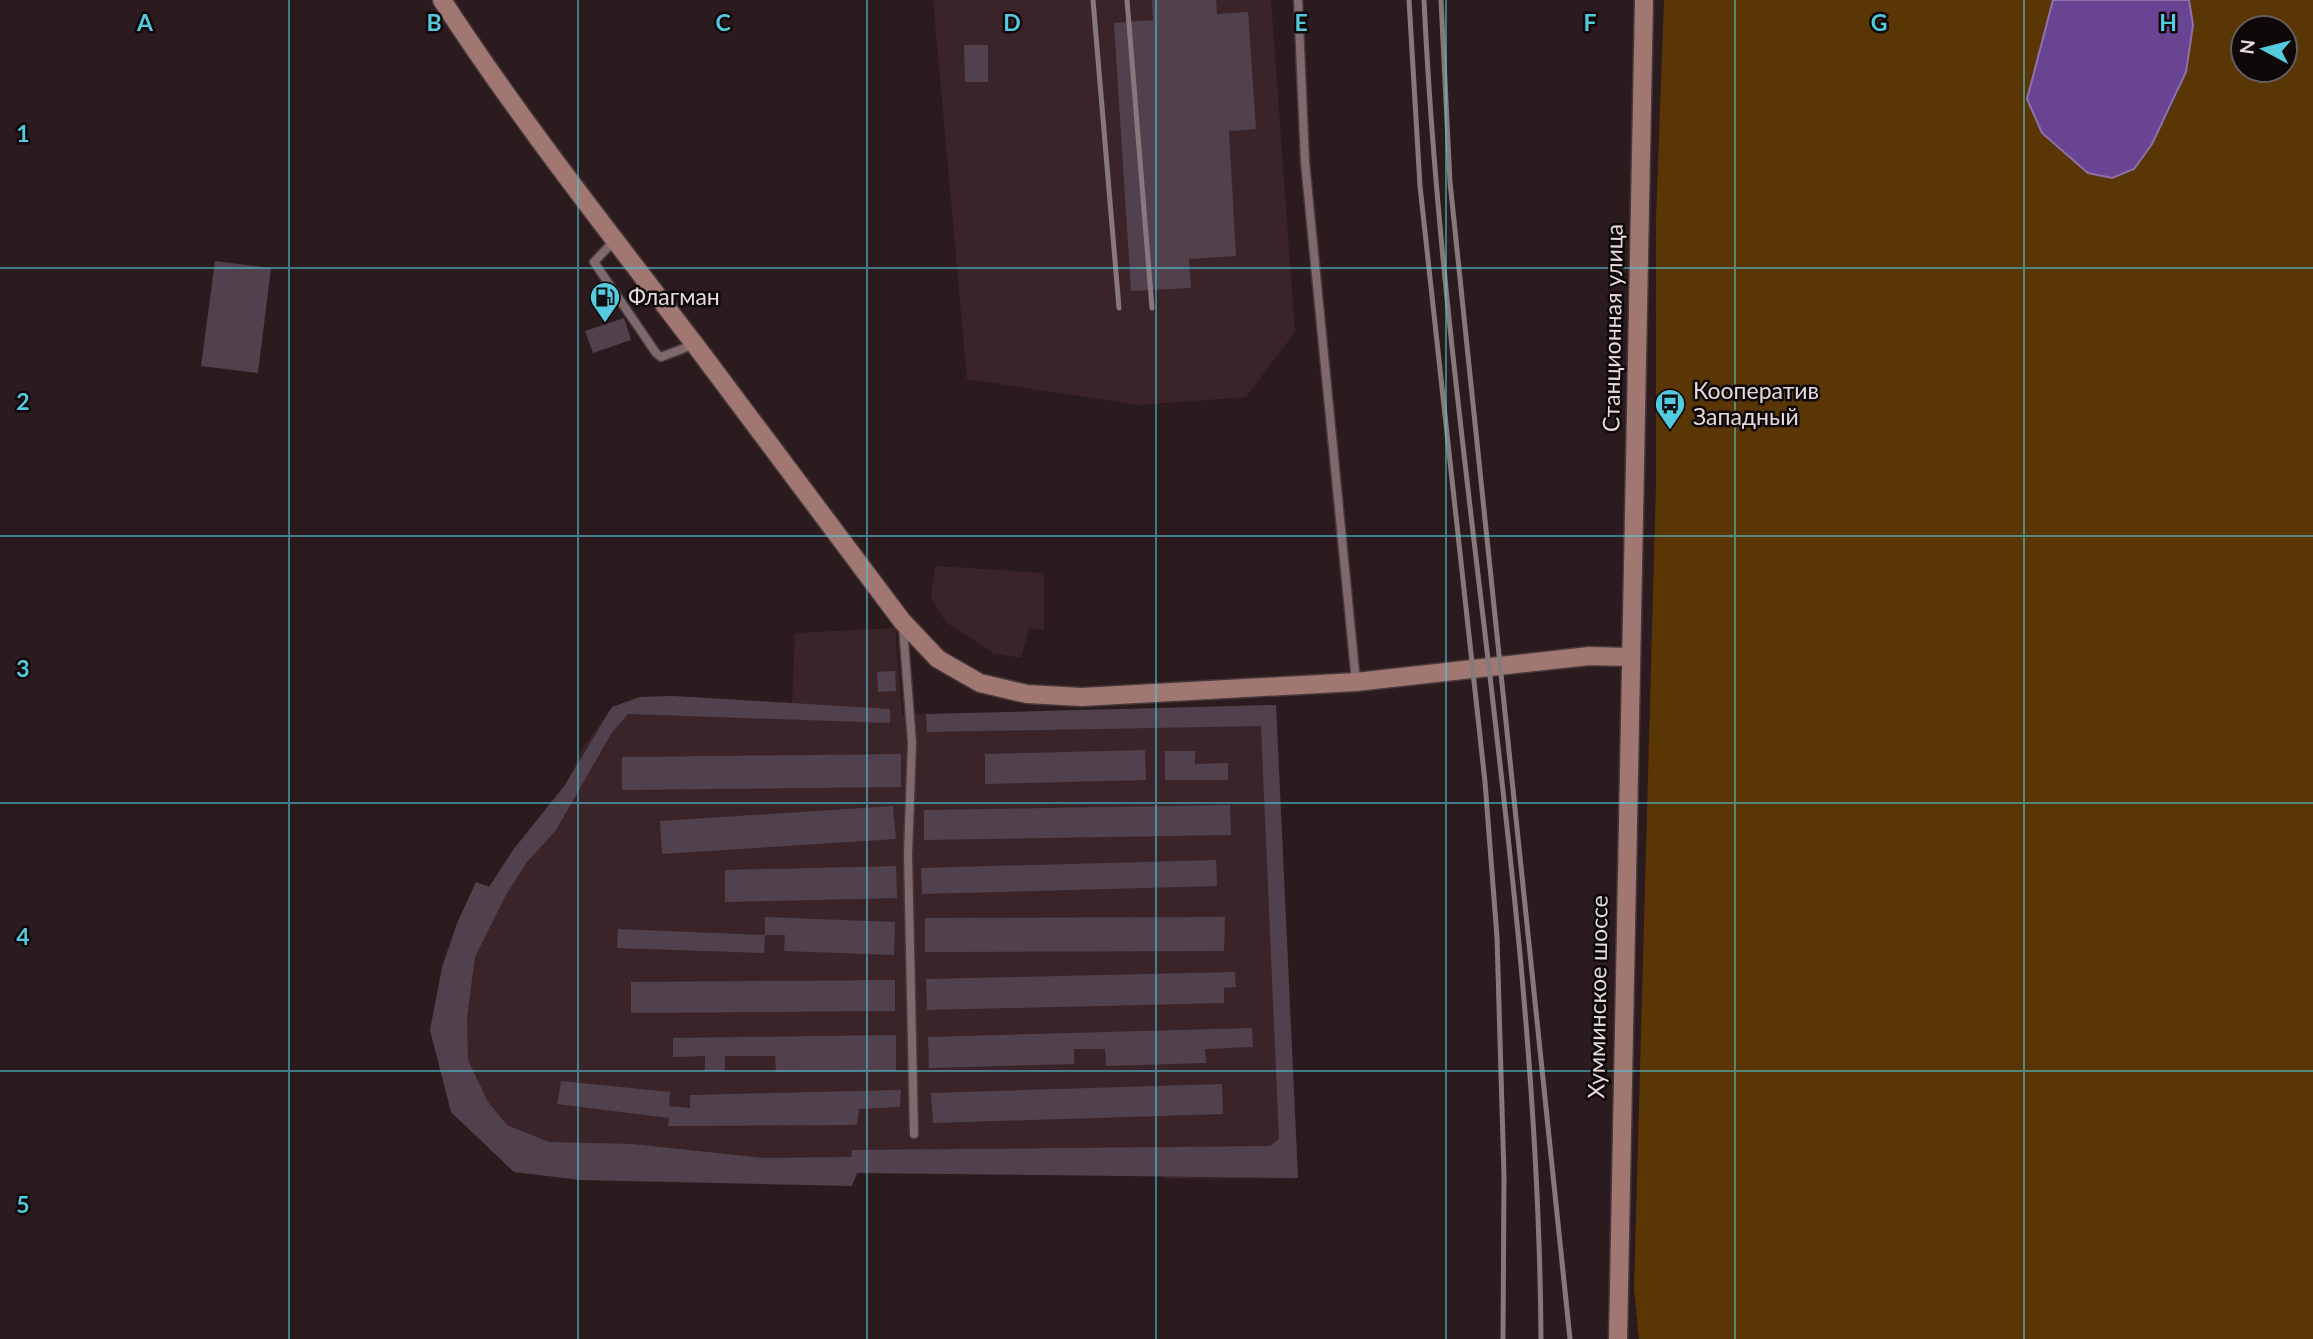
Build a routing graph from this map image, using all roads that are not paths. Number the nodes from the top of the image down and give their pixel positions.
1 (442, 0) edge
2 (1298, 0) edge
3 (1644, 0) edge
4 (613, 242) junction
5 (695, 344) junction
6 (902, 621) junction
7 (1630, 657) junction
8 (1356, 682) junction
9 (914, 1135) dead end
10 (1618, 1339) edge

1 - 4 street
2 - 8 lane
3 - 7 street, Станционная улица
4 - 5 street
4 - 5 lane
5 - 6 street
6 - 8 street
6 - 9 lane
7 - 8 street
7 - 10 street, Хумминское шоссе

